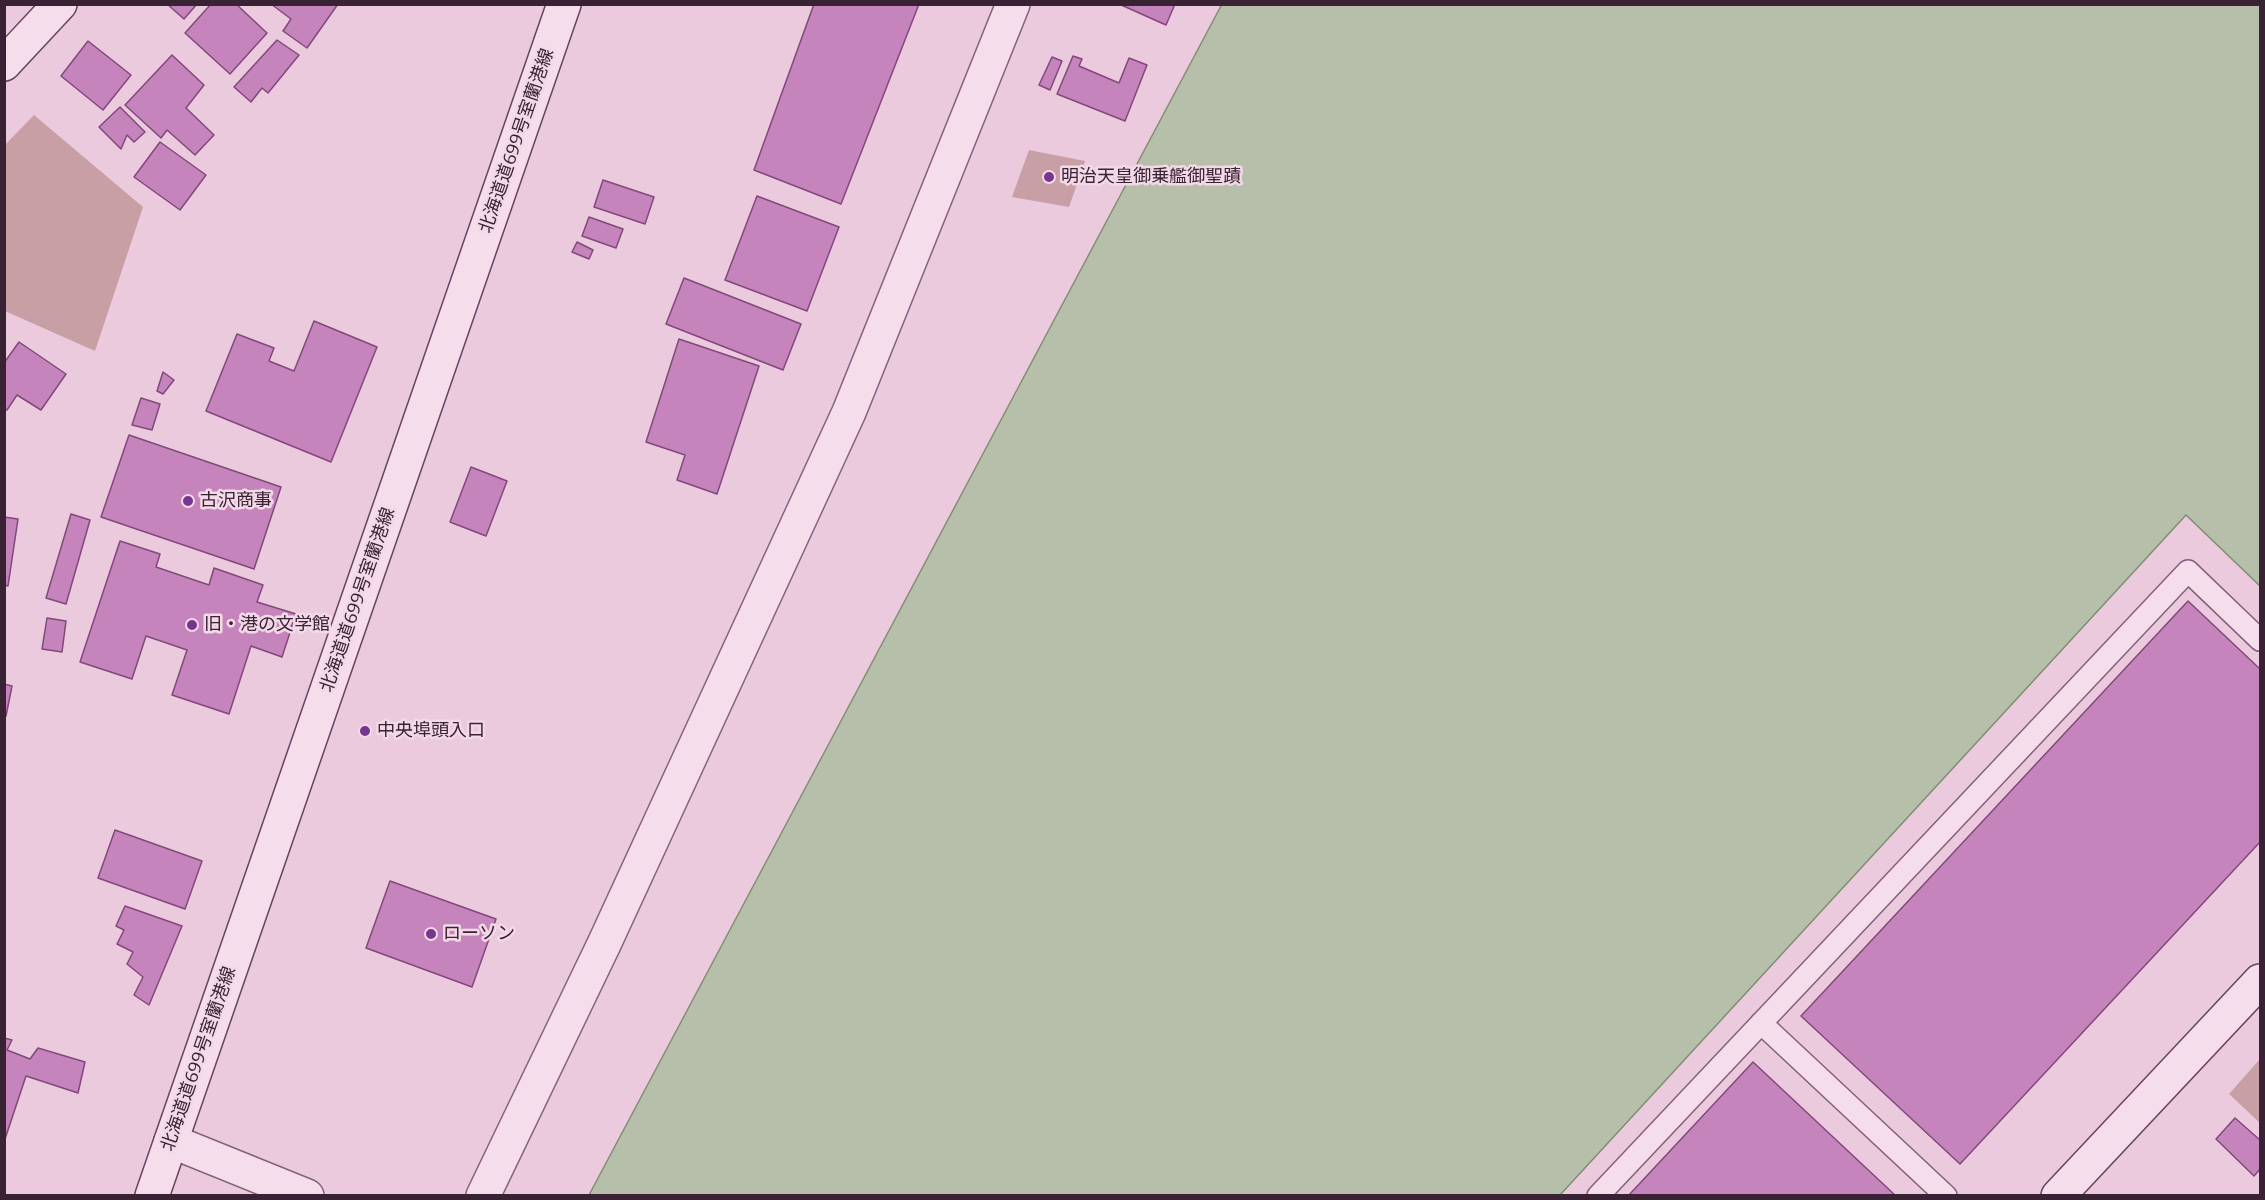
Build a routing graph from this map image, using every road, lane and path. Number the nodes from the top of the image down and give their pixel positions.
1 (60, 4) edge
2 (564, 4) edge
3 (1013, 4) edge
4 (4, 64) edge
5 (2260, 640) edge
6 (2260, 981) edge
7 (1761, 1023) junction
8 (171, 1141) junction
9 (152, 1196) edge
10 (307, 1196) edge
11 (483, 1196) edge
12 (1598, 1196) edge
13 (1946, 1196) edge
14 (2058, 1196) edge

1 - 4 street
2 - 8 street, 北海道道699号室蘭港線
3 - 11 street
5 - 7 lane
6 - 14 street
7 - 12 lane
7 - 13 lane
8 - 9 street, 北海道道699号室蘭港線
8 - 10 street

